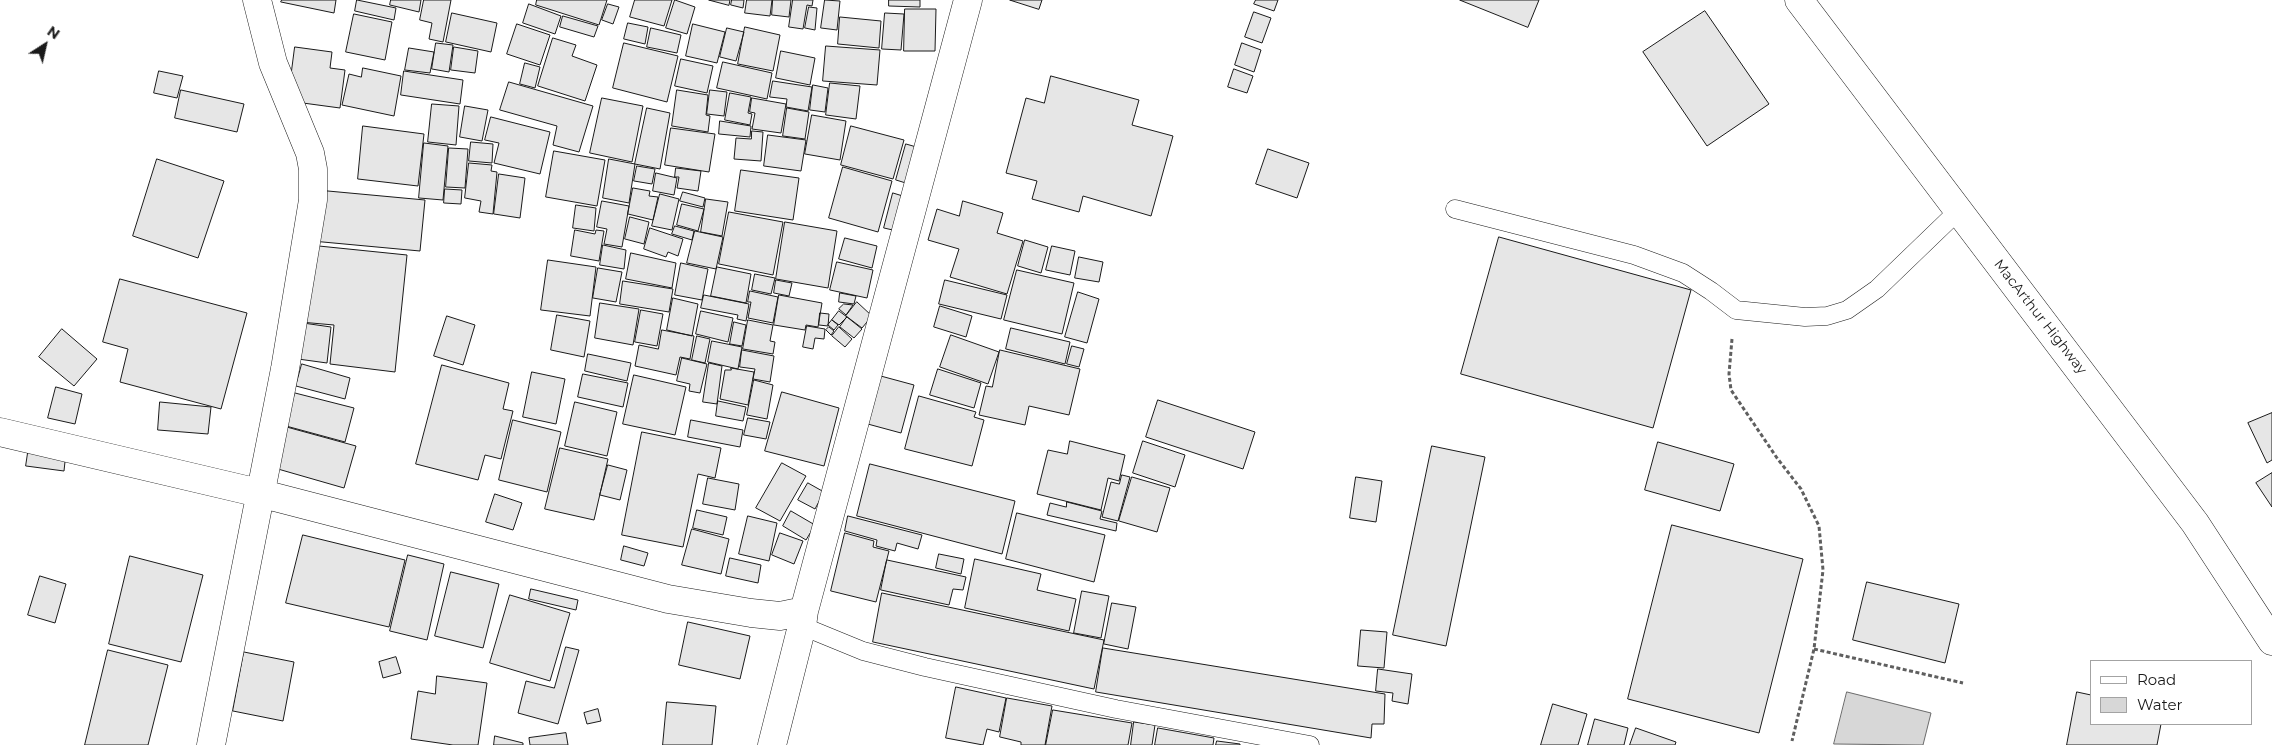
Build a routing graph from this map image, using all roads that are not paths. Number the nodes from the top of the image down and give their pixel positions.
1 (257, 0) edge
2 (968, 0) edge
3 (1799, 0) edge
4 (1455, 209) dead end
5 (1958, 211) junction
6 (0, 432) edge
7 (259, 492) junction
8 (803, 618) junction
9 (2272, 641) edge
10 (212, 745) edge
11 (772, 745) edge
12 (1310, 745) edge

1 - 7 main road
2 - 8 main road
3 - 5 main road, MacArthur Highway
4 - 5 lane
5 - 9 main road, MacArthur Highway
6 - 7 main road
7 - 8 main road
7 - 10 main road
8 - 11 main road
8 - 12 lane

